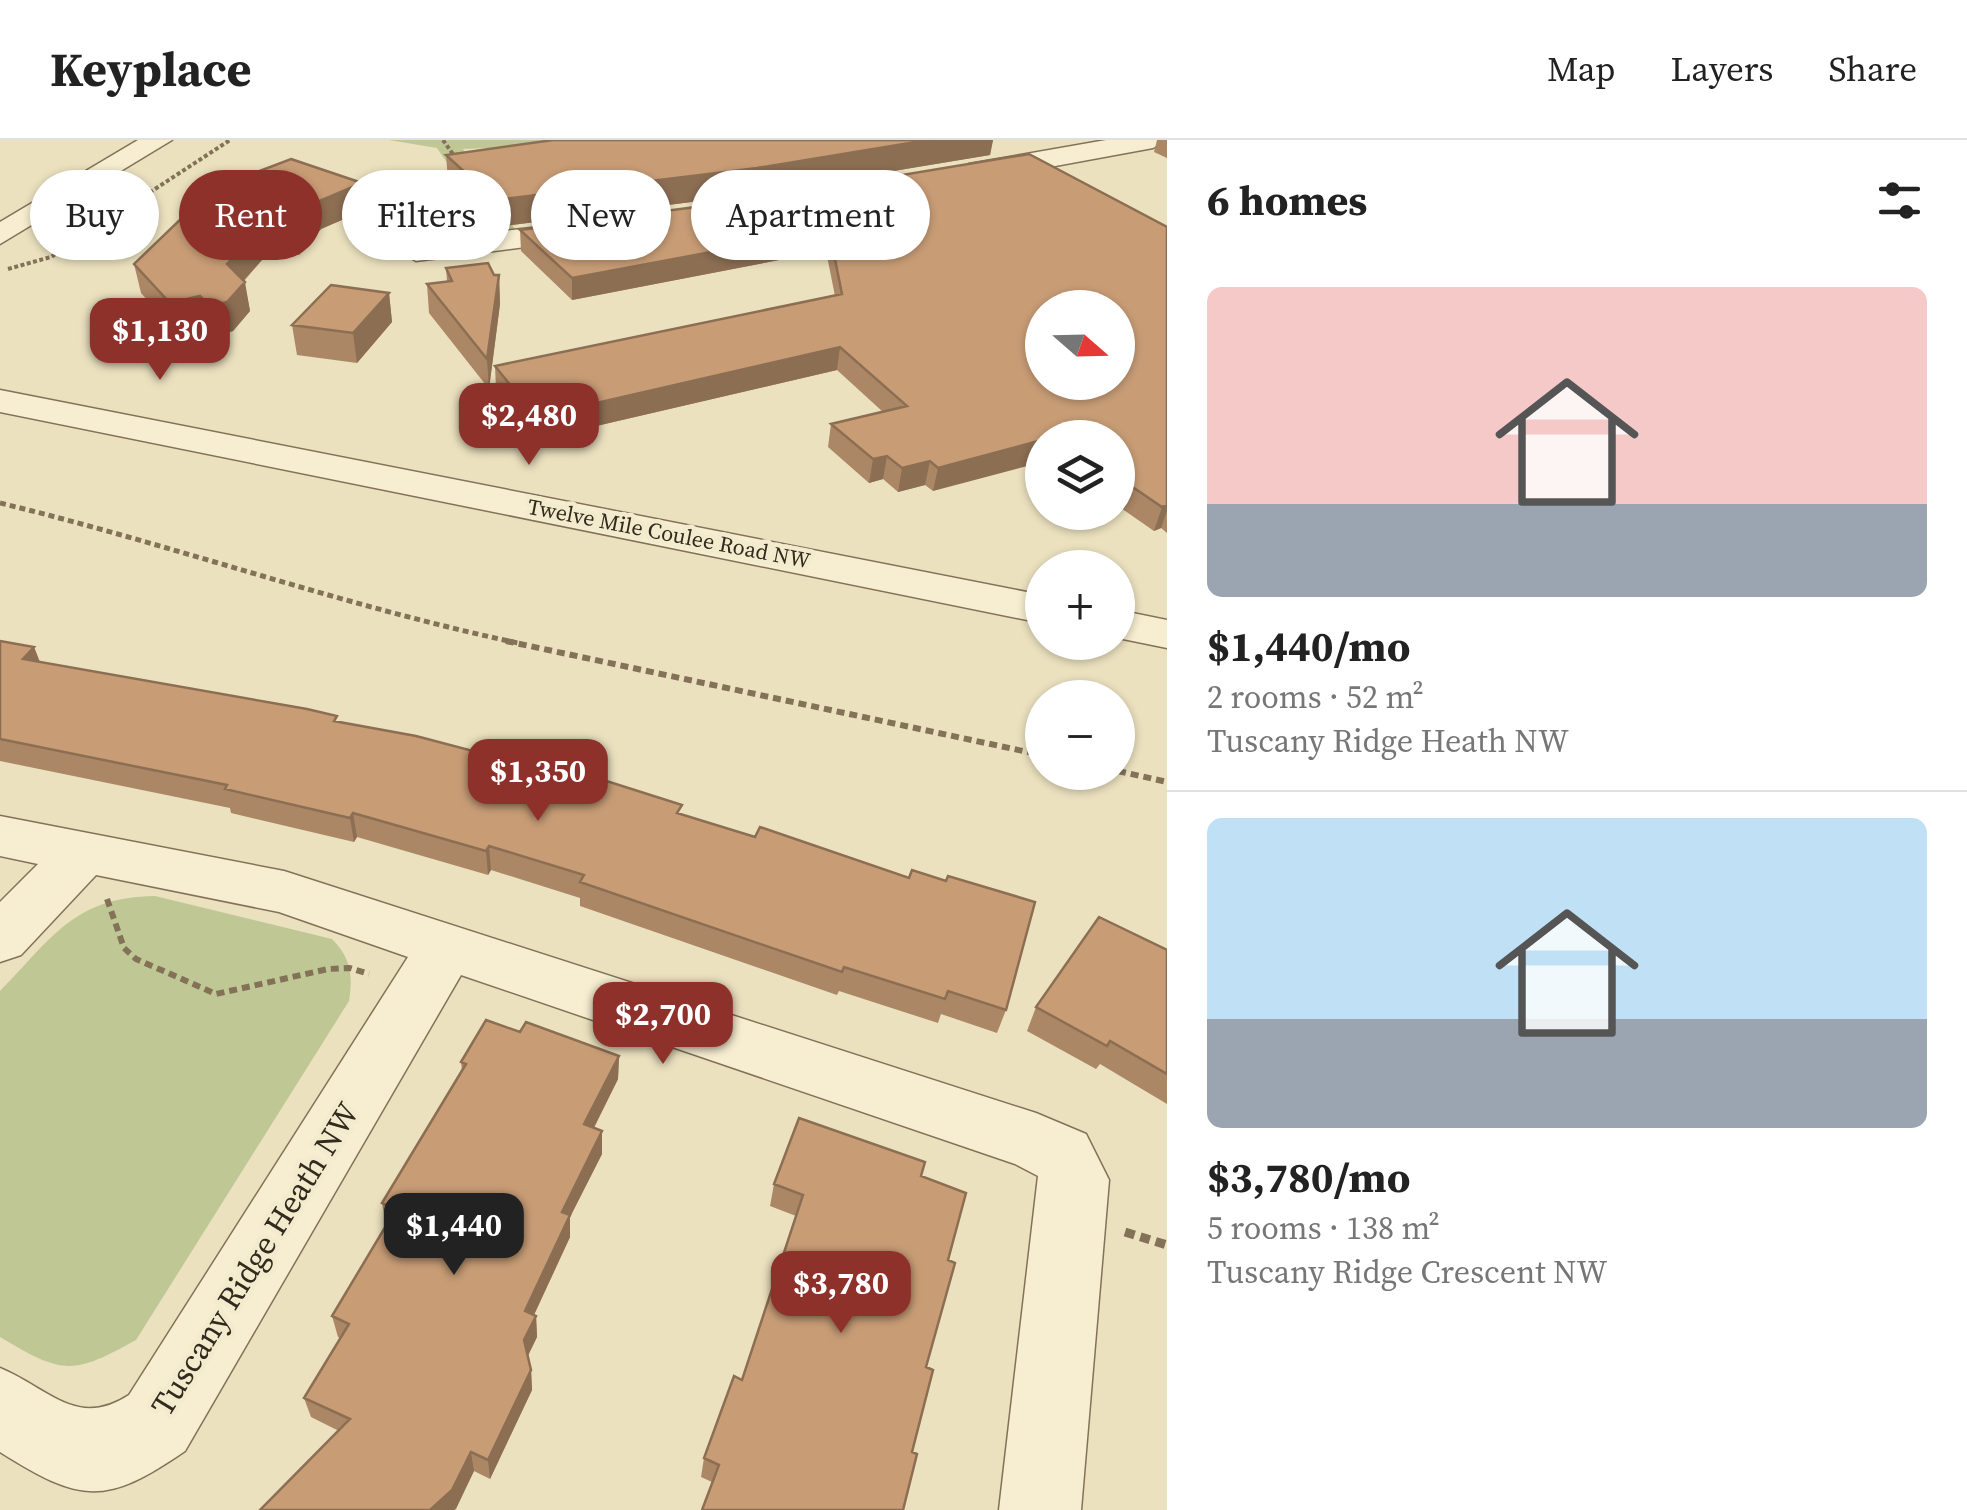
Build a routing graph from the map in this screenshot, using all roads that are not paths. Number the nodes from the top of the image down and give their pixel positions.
1 (158, 140) edge
2 (1153, 140) edge
3 (936, 179) edge
4 (0, 235) edge
5 (0, 374) edge
6 (0, 401) edge
7 (300, 458) junction
8 (1025, 606) edge
9 (1135, 627) edge
10 (1167, 634) edge
11 (0, 836) edge
12 (69, 868) junction
13 (0, 938) edge
14 (434, 967) junction
15 (0, 1406) edge
16 (1040, 1510) edge

1 - 4 street
2 - 3 street
5 - 7 street
6 - 7 street, Twelve Mile Coulee Road NW
7 - 8 street, Twelve Mile Coulee Road NW
9 - 10 street
11 - 12 street
12 - 13 street
12 - 14 street
14 - 15 street, Tuscany Ridge Heath NW
14 - 16 street

